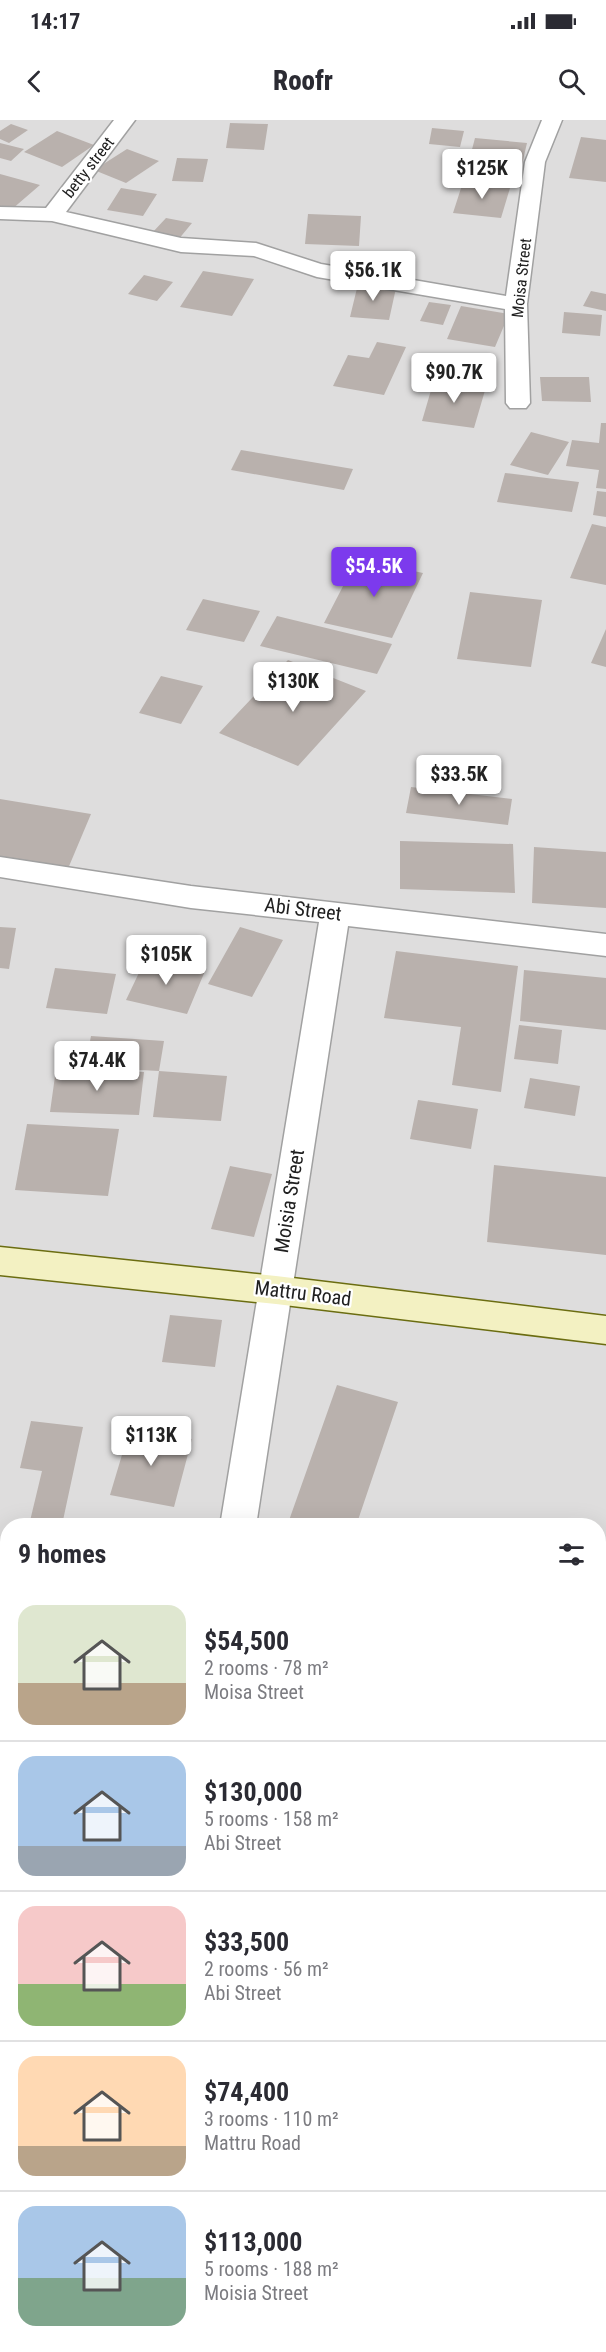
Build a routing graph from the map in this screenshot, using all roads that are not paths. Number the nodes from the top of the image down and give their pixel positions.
1 (125, 120) edge
2 (552, 120) edge
3 (0, 213) edge
4 (52, 215) junction
5 (516, 304) junction
6 (518, 403) dead end
7 (0, 867) edge
8 (335, 912) junction
9 (606, 945) edge
10 (0, 1261) edge
11 (276, 1290) junction
12 (606, 1330) edge
13 (239, 1518) edge

1 - 4 street, betty street
2 - 5 street, Moisa Street
3 - 4 street
4 - 5 street
5 - 6 street, Moisa Street
7 - 8 street, Abi Street
8 - 9 street, Abi Street
8 - 11 street, Moisia Street
10 - 11 main road, Mattru Road
11 - 12 main road, Mattru Road
11 - 13 street, Moisia Street

